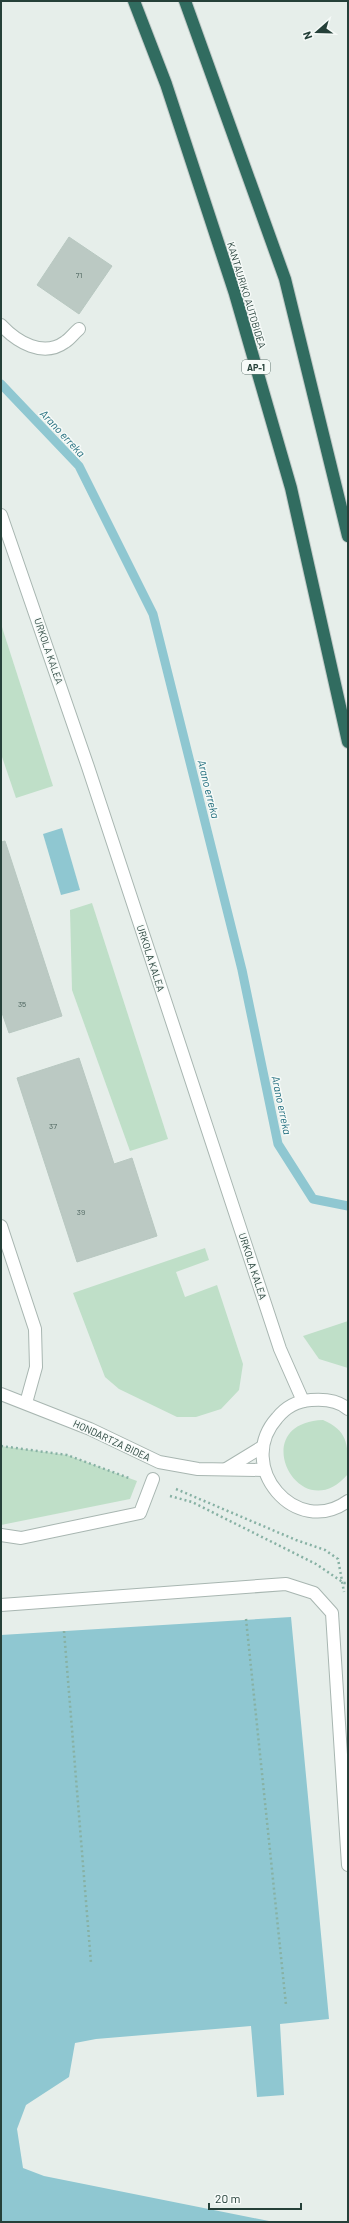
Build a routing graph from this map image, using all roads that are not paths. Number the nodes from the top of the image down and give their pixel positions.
1 (134, 1) edge
2 (185, 1) edge
3 (1, 325) edge
4 (79, 329) dead end
5 (1, 515) edge
6 (348, 536) edge
7 (348, 742) edge
8 (1, 1226) edge
9 (1, 1394) edge
10 (303, 1401) junction
11 (26, 1403) junction
12 (348, 1409) edge
13 (262, 1447) junction
14 (226, 1469) junction
15 (264, 1470) junction
16 (151, 1484) road end
17 (346, 1507) edge
18 (1, 1535) edge
19 (1, 1605) edge
20 (348, 1865) edge

1 - 7 highway, KANTAURIKO AUTOBIDEA / AP-1
2 - 6 highway
3 - 4 street
5 - 10 street, URKOLA KALEA
8 - 11 street
9 - 11 street, HONDARTZA BIDEA
10 - 12 street
10 - 13 street
11 - 14 street, HONDARTZA BIDEA
13 - 14 street
13 - 15 street
14 - 15 street, HONDARTZA BIDEA
15 - 17 street
16 - 18 street
19 - 20 street

